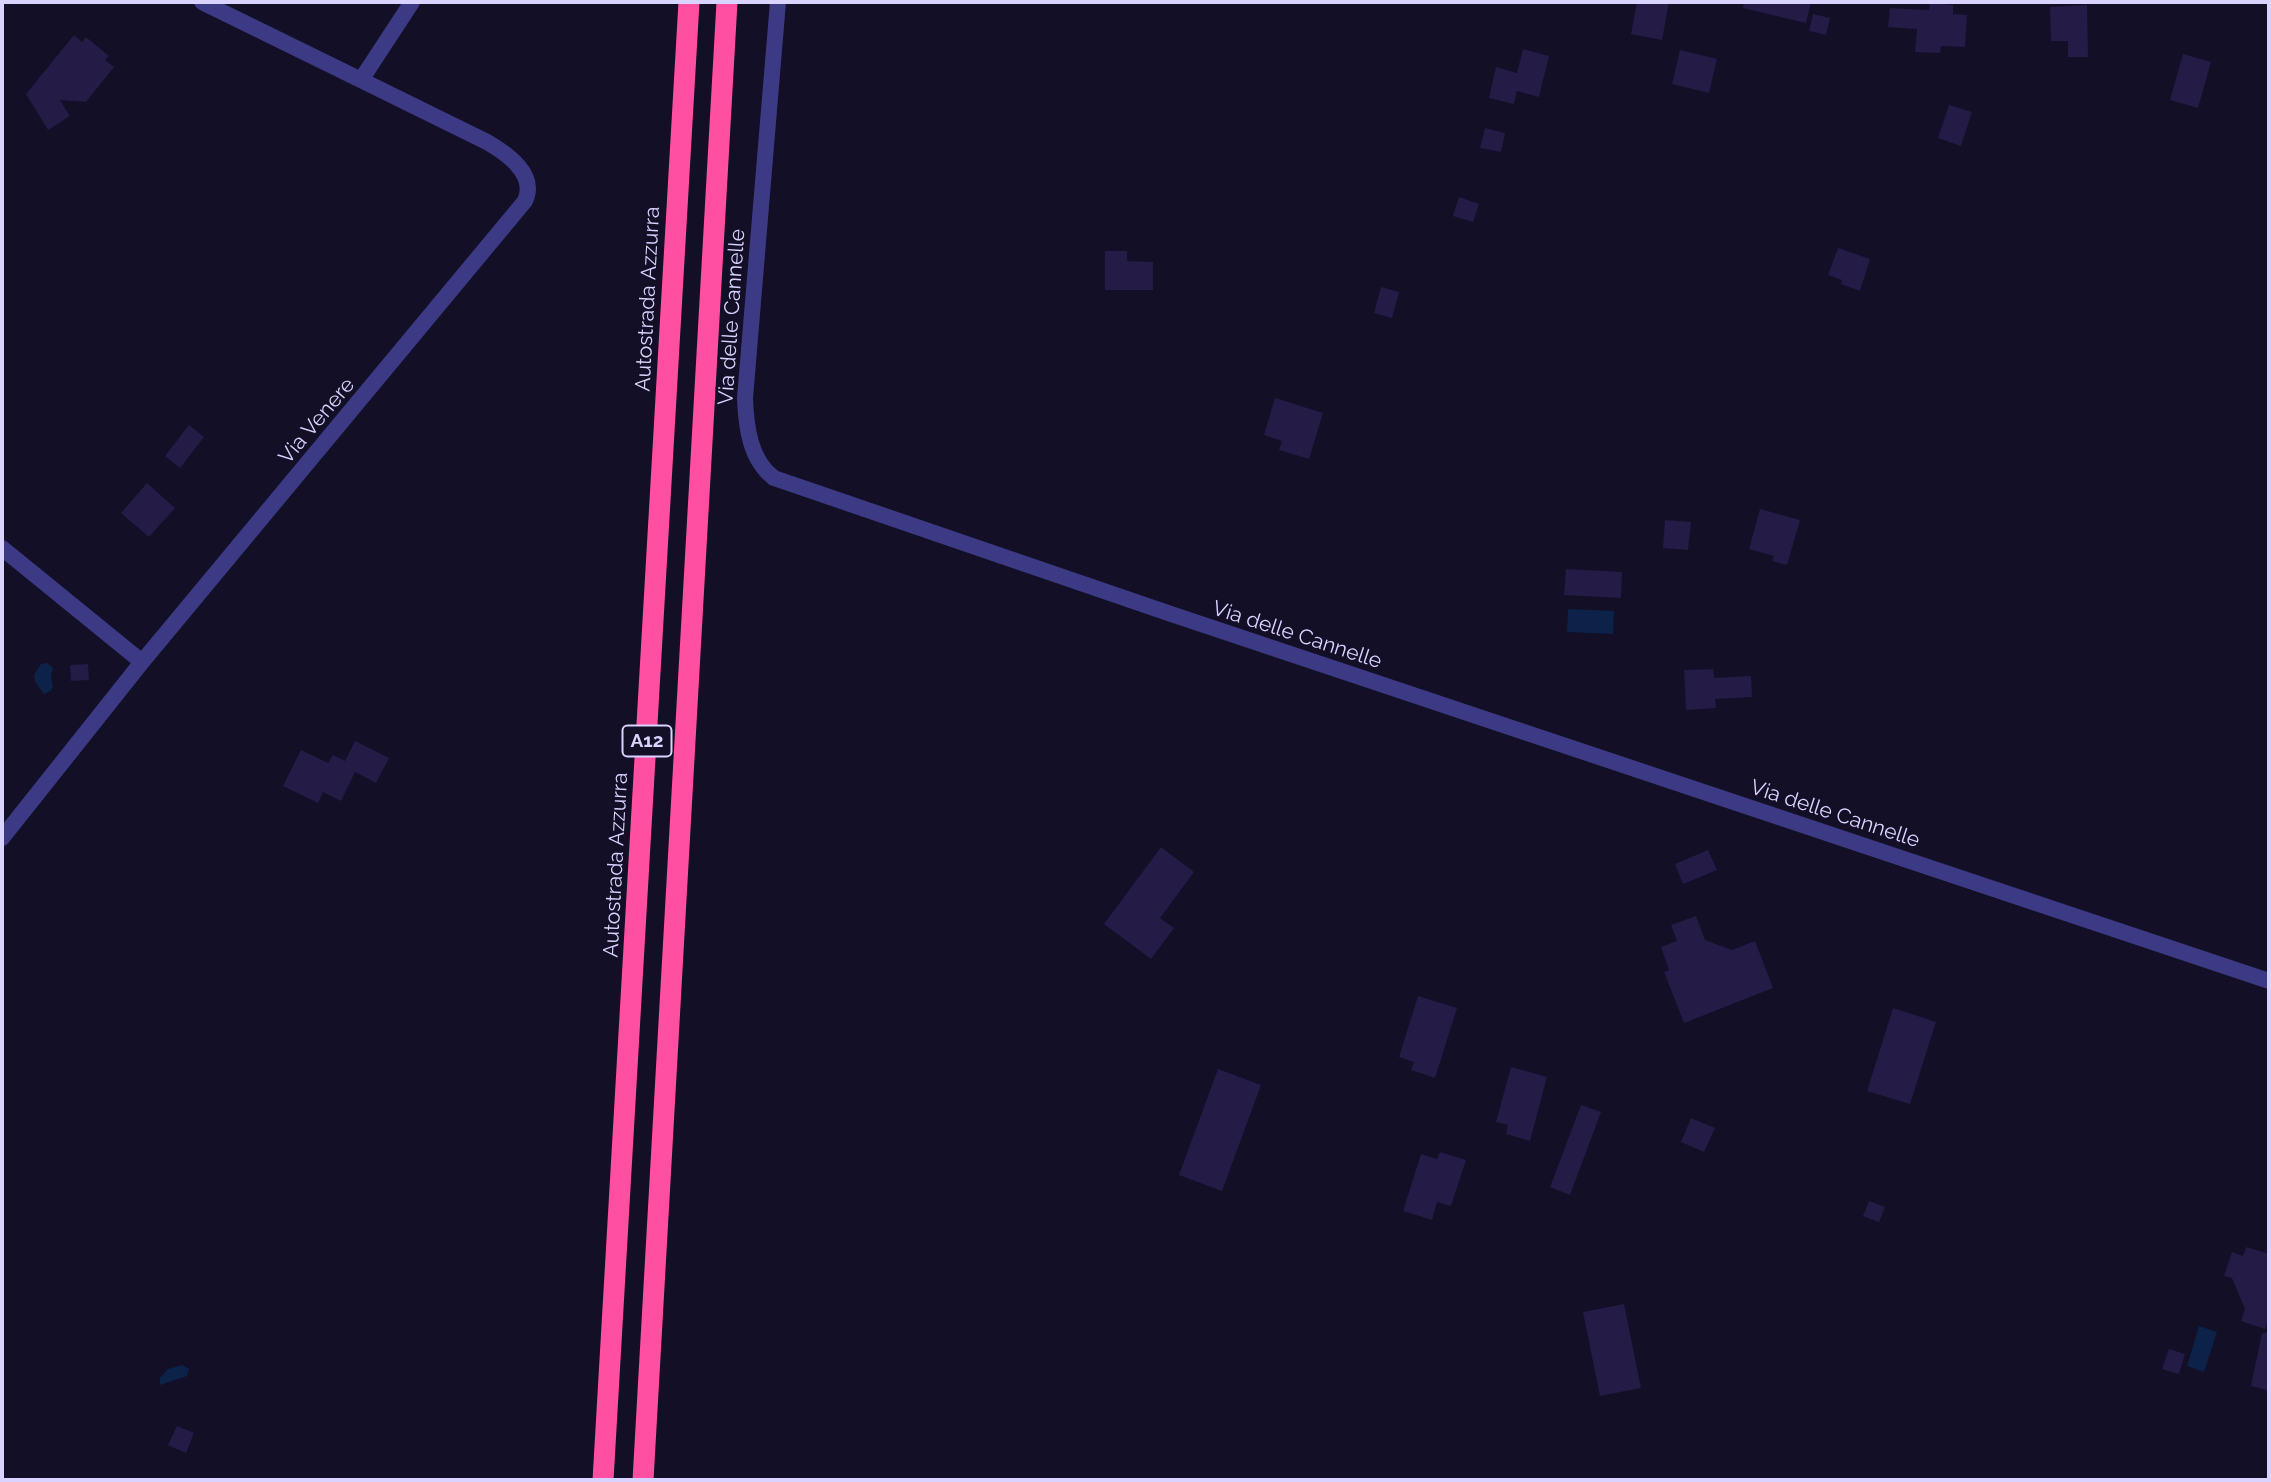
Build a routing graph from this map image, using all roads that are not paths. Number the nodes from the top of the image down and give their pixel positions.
1 (202, 2) edge
2 (412, 2) edge
3 (689, 2) edge
4 (727, 2) edge
5 (778, 2) edge
6 (360, 80) junction
7 (2, 548) edge
8 (142, 662) junction
9 (2, 838) edge
10 (2269, 981) edge
11 (603, 1480) edge
12 (643, 1480) edge

1 - 6 street, Via Venere
2 - 6 street
3 - 11 highway, Autostrada Azzurra / A12
4 - 12 highway, A12
5 - 10 street, Via delle Cannelle
6 - 8 street, Via Venere
7 - 8 street
8 - 9 street, Via Venere

